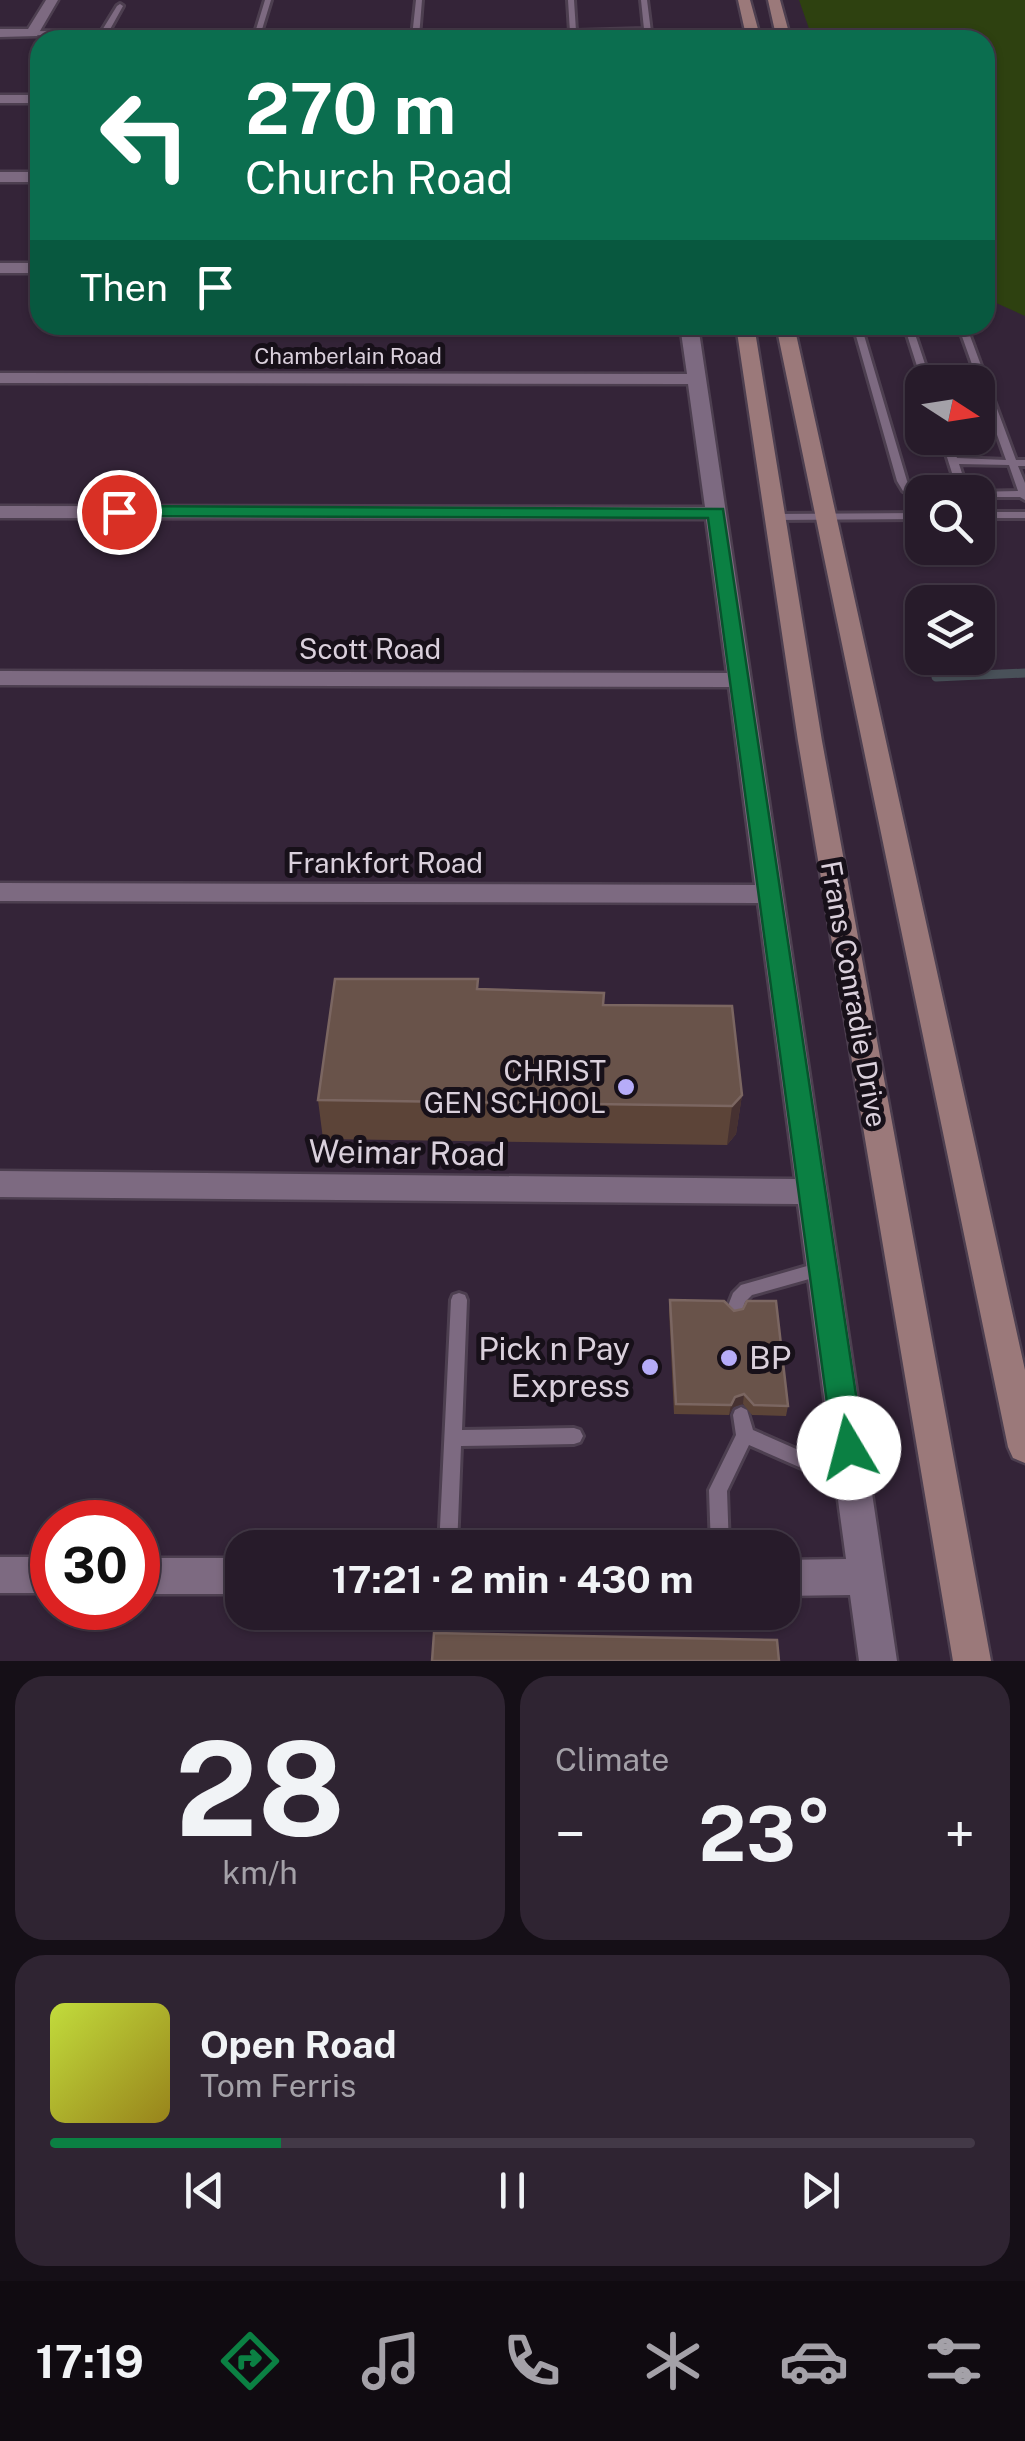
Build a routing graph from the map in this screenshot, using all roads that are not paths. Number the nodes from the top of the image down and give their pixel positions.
1 (52, 0) edge
2 (268, 0) edge
3 (419, 0) edge
4 (571, 0) edge
5 (644, 0) edge
6 (744, 0) edge
7 (774, 0) edge
8 (120, 6) dead end
9 (34, 30) edge
10 (106, 30) edge
11 (259, 30) edge
12 (416, 30) edge
13 (573, 30) edge
14 (648, 30) edge
15 (752, 30) edge
16 (782, 30) edge
17 (0, 32) edge
18 (30, 33) edge
19 (30, 97) edge
20 (0, 99) edge
21 (0, 177) edge
22 (30, 177) edge
23 (0, 268) edge
24 (30, 268) edge
25 (690, 335) edge
26 (747, 335) edge
27 (787, 335) edge
28 (860, 335) edge
29 (911, 335) edge
30 (966, 335) edge
31 (921, 365) edge
32 (0, 378) edge
33 (696, 379) junction
34 (951, 455) edge
35 (953, 461) junction
36 (1020, 463) edge
37 (958, 475) edge
38 (905, 487) edge
39 (995, 494) edge
40 (1025, 495) edge
41 (0, 512) edge
42 (716, 513) junction
43 (995, 515) edge
44 (1025, 515) edge
45 (776, 516) junction
46 (905, 516) edge
47 (824, 517) junction
48 (0, 678) edge
49 (740, 680) junction
50 (0, 892) edge
51 (770, 894) junction
52 (0, 1184) edge
53 (812, 1192) junction
54 (823, 1268) junction
55 (459, 1300) dead end
56 (734, 1311) edge
57 (741, 1415) dead end
58 (745, 1435) junction
59 (574, 1436) dead end
60 (452, 1438) junction
61 (1025, 1447) edge
62 (854, 1484) junction
63 (449, 1530) edge
64 (719, 1530) edge
65 (0, 1575) edge
66 (30, 1575) edge
67 (160, 1576) edge
68 (225, 1576) edge
69 (866, 1577) junction
70 (800, 1578) edge
71 (878, 1661) edge
72 (972, 1661) edge

1 - 9 street
2 - 11 lane
3 - 12 lane
4 - 13 lane
5 - 14 lane
6 - 15 main road
7 - 16 main road
8 - 10 lane
17 - 18 street
19 - 20 street
21 - 22 street
23 - 24 street
25 - 33 street
26 - 45 main road, Frans Conradie Drive
27 - 47 main road
28 - 38 lane
29 - 31 lane
30 - 36 lane
32 - 33 street, Chamberlain Road
33 - 42 street
34 - 35 lane
35 - 36 lane
35 - 37 lane
36 - 40 lane
39 - 40 lane
41 - 42 street
42 - 49 street
43 - 44 lane
45 - 47 lane
45 - 72 main road, Frans Conradie Drive
46 - 47 lane
47 - 61 main road
48 - 49 street, Scott Road
49 - 51 street
50 - 51 street, Frankfort Road
51 - 53 street
52 - 53 street, Weimar Road
53 - 54 street
54 - 56 lane
54 - 62 street
55 - 60 lane
57 - 58 lane
58 - 62 lane
58 - 64 lane
59 - 60 lane
60 - 63 lane
62 - 69 street
65 - 66 street
67 - 68 street
69 - 70 street
69 - 71 street

